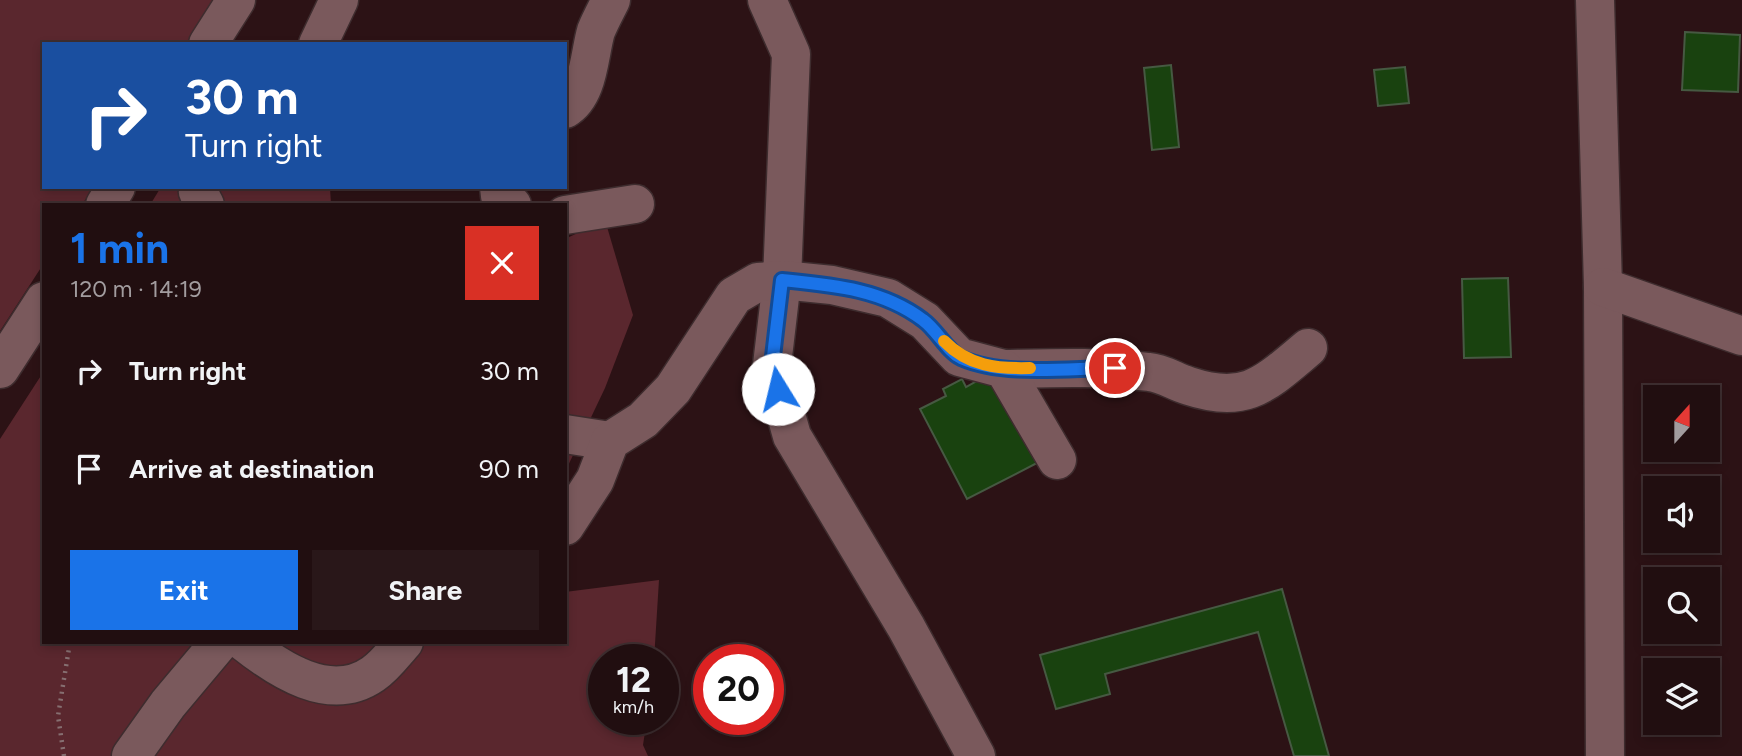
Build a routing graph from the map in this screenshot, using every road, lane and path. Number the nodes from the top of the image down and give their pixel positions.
1 (236, 0) edge
2 (339, 0) edge
3 (611, 0) edge
4 (767, 0) edge
5 (1595, 0) edge
6 (209, 42) edge
7 (319, 42) edge
8 (567, 108) edge
9 (499, 189) edge
10 (509, 203) edge
11 (635, 204) dead end
12 (567, 215) edge
13 (782, 280) junction
14 (1603, 287) junction
15 (42, 304) edge
16 (1742, 336) edge
17 (1308, 348) dead end
18 (0, 369) edge
19 (1004, 369) junction
20 (567, 434) edge
21 (610, 441) junction
22 (1057, 460) dead end
23 (567, 523) edge
24 (70, 644) edge
25 (218, 644) edge
26 (246, 644) edge
27 (402, 644) edge
28 (64, 756) edge
29 (131, 756) edge
30 (976, 756) edge
31 (1605, 756) edge

1 - 6 street
2 - 7 street
3 - 8 street
4 - 13 street
5 - 14 street
9 - 10 street
11 - 12 street
13 - 19 street
13 - 21 street
13 - 30 street
14 - 16 street
14 - 31 street
15 - 18 street
17 - 19 street
19 - 22 street
20 - 21 street
21 - 23 street
24 - 28 path
25 - 29 street
26 - 27 street

